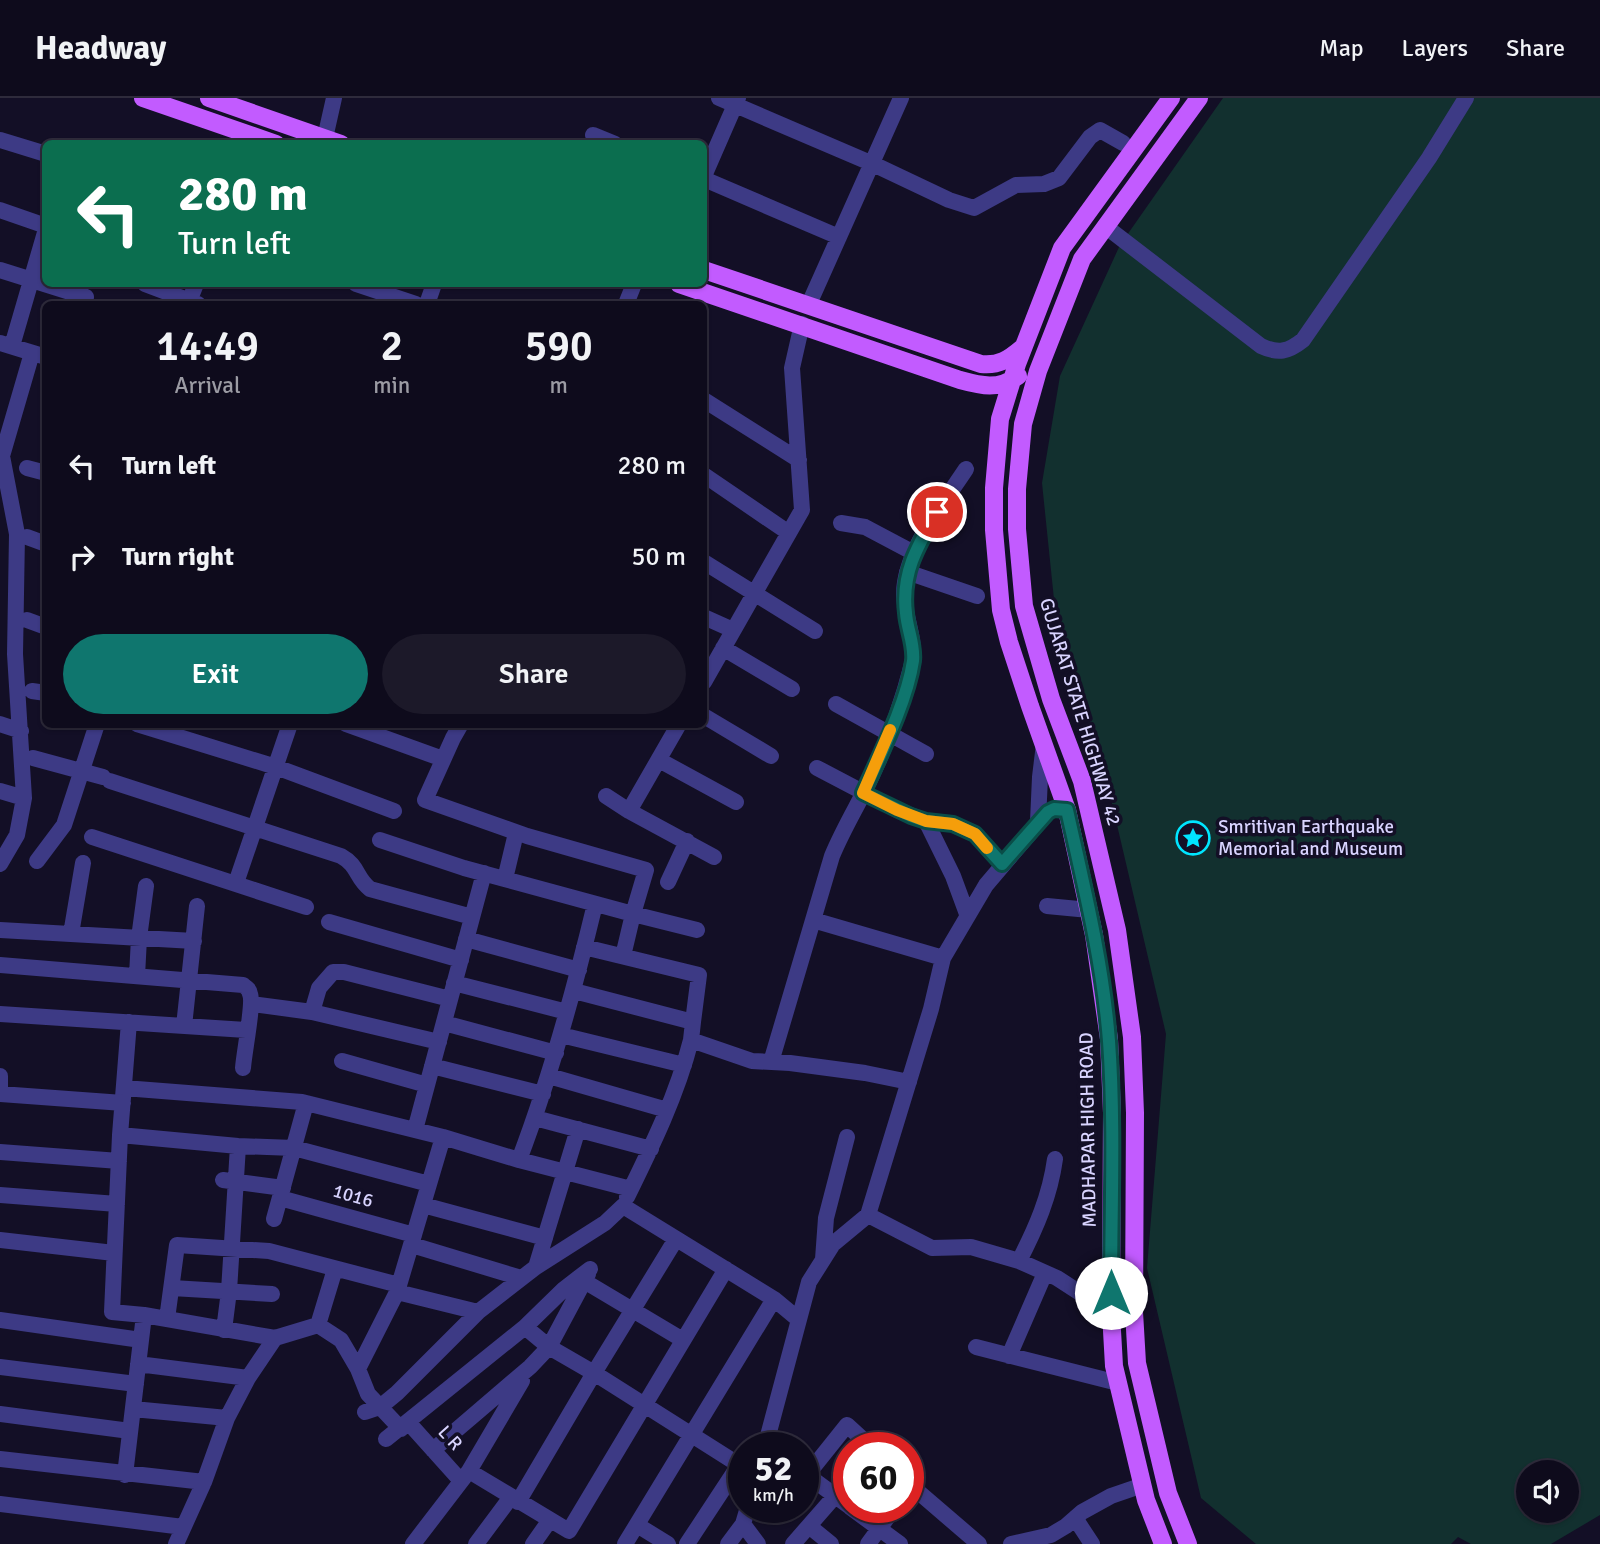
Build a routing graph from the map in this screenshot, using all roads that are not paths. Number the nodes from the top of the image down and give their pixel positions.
1 (143, 98) edge
2 (209, 98) edge
3 (334, 98) edge
4 (719, 98) edge
5 (901, 98) edge
6 (1171, 98) edge
7 (1199, 98) edge
8 (1466, 98) edge
9 (737, 102) edge
10 (593, 135) dead end
11 (0, 140) edge
12 (264, 140) edge
13 (330, 140) edge
14 (333, 140) edge
15 (605, 140) edge
16 (1123, 143) dead end
17 (42, 154) edge
18 (873, 164) junction
19 (707, 170) edge
20 (707, 178) edge
21 (0, 210) edge
22 (42, 226) edge
23 (1105, 226) junction
24 (839, 237) junction
25 (42, 242) edge
26 (0, 270) edge
27 (707, 271) edge
28 (31, 279) junction
29 (42, 283) edge
30 (55, 287) edge
31 (152, 287) edge
32 (365, 287) edge
33 (688, 287) edge
34 (86, 297) dead end
35 (186, 301) edge
36 (407, 301) edge
37 (808, 304) junction
38 (802, 324) junction
39 (6, 344) edge
40 (1023, 347) junction
41 (1045, 354) junction
42 (39, 355) edge
43 (1011, 381) junction
44 (977, 385) junction
45 (707, 402) edge
46 (6, 415) edge
47 (1000, 419) junction
48 (799, 460) junction
49 (27, 468) dead end
50 (966, 468) dead end
51 (42, 472) edge
52 (707, 477) edge
53 (841, 523) dead end
54 (789, 533) junction
55 (27, 537) dead end
56 (42, 543) edge
57 (914, 553) junction
58 (707, 564) edge
59 (907, 572) junction
60 (8, 580) edge
61 (754, 594) junction
62 (977, 596) dead end
63 (707, 618) edge
64 (27, 620) dead end
65 (42, 626) edge
66 (733, 630) junction
67 (815, 631) dead end
68 (723, 648) junction
69 (0, 662) edge
70 (16, 667) junction
71 (707, 677) edge
72 (792, 689) dead end
73 (836, 704) dead end
74 (707, 718) edge
75 (0, 724) edge
76 (96, 728) edge
77 (150, 728) edge
78 (289, 728) edge
79 (357, 728) edge
80 (459, 728) edge
81 (677, 728) edge
82 (21, 731) junction
83 (888, 732) junction
84 (1044, 744) junction
85 (926, 754) dead end
86 (771, 756) dead end
87 (33, 758) dead end
88 (443, 759) junction
89 (659, 760) junction
90 (276, 768) junction
91 (817, 768) dead end
92 (82, 771) junction
93 (0, 791) edge
94 (863, 793) junction
95 (606, 796) dead end
96 (24, 798) junction
97 (736, 802) dead end
98 (1067, 810) junction
99 (394, 811) dead end
100 (629, 811) junction
101 (926, 821) junction
102 (1038, 821) junction
103 (64, 825) junction
104 (255, 827) junction
105 (516, 833) junction
106 (380, 840) dead end
107 (687, 841) junction
108 (714, 857) dead end
109 (37, 861) dead end
110 (1, 862) edge
111 (83, 863) dead end
112 (1002, 864) junction
113 (484, 873) junction
114 (505, 879) junction
115 (668, 882) dead end
116 (236, 883) junction
117 (146, 886) dead end
118 (594, 904) junction
119 (197, 906) dead end
120 (1047, 906) dead end
121 (306, 907) dead end
122 (1089, 910) junction
123 (633, 914) junction
124 (967, 914) junction
125 (472, 916) junction
126 (813, 919) junction
127 (329, 922) dead end
128 (0, 930) edge
129 (697, 930) dead end
130 (71, 934) junction
131 (139, 938) junction
132 (466, 939) junction
133 (194, 941) junction
134 (584, 947) junction
135 (622, 956) junction
136 (943, 958) junction
137 (461, 960) junction
138 (0, 965) edge
139 (579, 970) junction
140 (136, 975) junction
141 (188, 980) junction
142 (452, 991) junction
143 (574, 991) junction
144 (252, 1004) junction
145 (312, 1012) junction
146 (568, 1012) junction
147 (0, 1014) edge
148 (129, 1022) junction
149 (693, 1022) junction
150 (444, 1023) junction
151 (184, 1026) junction
152 (246, 1030) junction
153 (561, 1035) junction
154 (691, 1040) junction
155 (439, 1042) junction
156 (556, 1053) junction
157 (342, 1061) dead end
158 (771, 1062) junction
159 (432, 1066) junction
160 (684, 1066) junction
161 (243, 1068) dead end
162 (0, 1076) edge
163 (549, 1076) junction
164 (909, 1082) junction
165 (427, 1085) junction
166 (0, 1093) edge
167 (544, 1094) junction
168 (123, 1096) junction
169 (306, 1103) junction
170 (667, 1110) junction
171 (535, 1118) junction
172 (578, 1129) junction
173 (415, 1130) junction
174 (120, 1135) junction
175 (443, 1137) junction
176 (848, 1137) dead end
177 (239, 1146) junction
178 (294, 1148) junction
179 (651, 1149) junction
180 (0, 1152) edge
181 (1055, 1159) dead end
182 (519, 1160) junction
183 (119, 1161) junction
184 (565, 1172) junction
185 (229, 1181) junction
186 (429, 1184) junction
187 (631, 1189) junction
188 (282, 1193) junction
189 (0, 1195) edge
190 (117, 1204) junction
191 (423, 1205) junction
192 (623, 1206) junction
193 (868, 1215) junction
194 (274, 1219) dead end
195 (545, 1238) junction
196 (676, 1239) junction
197 (0, 1240) edge
198 (413, 1240) junction
199 (232, 1249) junction
200 (114, 1253) junction
201 (822, 1259) junction
202 (1019, 1261) junction
203 (536, 1267) junction
204 (335, 1269) junction
205 (726, 1269) junction
206 (1045, 1273) junction
207 (521, 1278) junction
208 (584, 1281) junction
209 (172, 1287) junction
210 (398, 1289) junction
211 (229, 1291) junction
212 (272, 1294) dead end
213 (774, 1299) junction
214 (633, 1308) junction
215 (478, 1312) junction
216 (1111, 1313) junction
217 (144, 1315) junction
218 (167, 1319) junction
219 (798, 1319) junction
220 (0, 1320) edge
221 (318, 1325) junction
222 (524, 1328) junction
223 (224, 1331) junction
224 (275, 1338) junction
225 (141, 1340) junction
226 (683, 1340) junction
227 (549, 1347) junction
228 (976, 1347) dead end
229 (1009, 1356) junction
230 (138, 1364) junction
231 (0, 1367) edge
232 (530, 1367) junction
233 (358, 1369) junction
234 (593, 1373) junction
235 (248, 1378) junction
236 (1118, 1383) junction
237 (136, 1384) junction
238 (644, 1404) junction
239 (133, 1409) junction
240 (373, 1409) junction
241 (0, 1414) edge
242 (227, 1419) junction
243 (404, 1426) junction
244 (130, 1431) junction
245 (769, 1432) edge
246 (842, 1432) edge
247 (855, 1432) edge
248 (691, 1434) junction
249 (386, 1439) dead end
250 (833, 1443) edge
251 (433, 1450) junction
252 (728, 1458) edge
253 (0, 1459) edge
254 (125, 1475) junction
255 (465, 1476) junction
256 (204, 1482) junction
257 (728, 1485) edge
258 (1143, 1485) junction
259 (833, 1494) edge
260 (833, 1498) edge
261 (924, 1498) edge
262 (515, 1499) junction
263 (0, 1504) edge
264 (1075, 1518) junction
265 (550, 1520) junction
266 (871, 1523) edge
267 (882, 1523) edge
268 (743, 1524) joint
269 (636, 1525) junction
270 (809, 1526) junction
271 (183, 1527) junction
272 (878, 1528) junction
273 (1033, 1542) edge
274 (176, 1544) edge
275 (413, 1544) edge
276 (476, 1544) edge
277 (533, 1544) edge
278 (625, 1544) edge
279 (668, 1544) edge
280 (687, 1544) edge
281 (728, 1544) edge
282 (758, 1544) edge
283 (793, 1544) edge
284 (831, 1544) edge
285 (868, 1544) edge
286 (900, 1544) edge
287 (979, 1544) edge
288 (1011, 1544) edge
289 (1092, 1544) edge
290 (1163, 1544) edge
291 (1188, 1544) edge

1 - 12 main road
2 - 13 main road
3 - 14 street
4 - 9 street
5 - 18 street
6 - 40 main road, MADHAPAR HIGH ROAD
7 - 23 main road, GUJARAT STATE HIGHWAY 42
8 - 23 street
9 - 18 street
9 - 19 street
10 - 15 street
11 - 17 street
16 - 18 street
18 - 24 street
20 - 24 street
21 - 22 street
23 - 41 main road, GUJARAT STATE HIGHWAY 42
24 - 37 street
25 - 28 street
26 - 28 street
27 - 37 main road
28 - 29 street
28 - 39 street
30 - 34 street
31 - 35 street
32 - 36 street
33 - 38 main road
37 - 40 main road
38 - 44 main road
38 - 48 street
39 - 42 street
40 - 43 main road, MADHAPAR HIGH ROAD
41 - 43 main road
41 - 291 main road, GUJARAT STATE HIGHWAY 42
42 - 46 street
43 - 44 main road
43 - 47 main road, MADHAPAR HIGH ROAD
44 - 47 main road
45 - 48 street
46 - 60 street
47 - 84 main road, MADHAPAR HIGH ROAD
48 - 54 street
49 - 51 street
50 - 57 street
52 - 54 street
53 - 57 street
54 - 61 street
55 - 56 street
57 - 59 street
58 - 61 street
59 - 62 street
59 - 83 street
60 - 70 street
61 - 66 street
61 - 67 street
63 - 66 street
64 - 65 street
66 - 68 street
68 - 71 street
68 - 72 street
69 - 70 street
70 - 82 street
73 - 83 street
74 - 86 street
75 - 82 street
76 - 92 street
77 - 90 street
78 - 90 street
79 - 88 street
80 - 88 street
81 - 89 street
82 - 96 street
83 - 85 street
83 - 94 street
84 - 98 main road, MADHAPAR HIGH ROAD
84 - 102 street
87 - 92 street
88 - 105 street
89 - 97 street
89 - 100 street
90 - 99 street
90 - 104 street
91 - 94 street
92 - 103 street
92 - 104 street
93 - 96 street
94 - 101 street
94 - 126 street
95 - 100 street
96 - 110 street
98 - 102 street
98 - 122 main road, MADHAPAR HIGH ROAD
100 - 107 street
101 - 112 street
101 - 124 street
102 - 112 street
103 - 109 street
103 - 116 street
104 - 116 street
104 - 125 street
105 - 114 street
105 - 123 street
106 - 113 street
107 - 108 street
107 - 115 street
111 - 130 street
112 - 124 street
113 - 114 street
113 - 125 street
114 - 118 street
116 - 121 street
117 - 131 street
118 - 123 street
118 - 134 street
119 - 133 street
120 - 122 street
122 - 216 main road, MADHAPAR HIGH ROAD
123 - 129 street
123 - 135 street
124 - 136 street
125 - 132 street
126 - 136 street
126 - 158 street
127 - 137 street
128 - 130 street
130 - 131 street
131 - 133 street
131 - 140 street
132 - 137 street
132 - 139 street
133 - 141 street
134 - 135 street
134 - 139 street
135 - 149 street
136 - 164 street
137 - 142 street
138 - 140 street
139 - 143 street
140 - 141 street
141 - 144 street
141 - 151 street
142 - 145 street
142 - 146 street
142 - 150 street
143 - 146 street
143 - 149 street
144 - 145 street
144 - 152 street
145 - 155 street
146 - 153 street
147 - 148 street
148 - 151 street
148 - 168 street
149 - 154 street
150 - 155 street
150 - 156 street
151 - 152 street
152 - 161 street
153 - 156 street
153 - 160 street
154 - 158 street
154 - 160 street
155 - 159 street
156 - 163 street
157 - 165 street
158 - 164 street
159 - 165 street
159 - 167 street
160 - 170 street
162 - 166 street
163 - 167 street
163 - 170 street
164 - 193 street
165 - 173 street
166 - 168 street
167 - 171 street
168 - 169 street
168 - 174 street
169 - 173 street
169 - 178 street
170 - 179 street
171 - 172 street
171 - 182 street
172 - 179 street
172 - 184 street
173 - 175 street
174 - 177 street
174 - 183 street
175 - 182 street
175 - 186 street
176 - 201 street
177 - 178 street
177 - 185 street
178 - 186 street
178 - 188 street
179 - 187 street
180 - 183 street
181 - 202 street
182 - 184 street
183 - 190 street
184 - 187 street
184 - 195 street
185 - 188 street, 1016
185 - 199 street
186 - 191 street
187 - 192 street
188 - 194 street
188 - 198 street, 1016
189 - 190 street
190 - 200 street
191 - 195 street
191 - 198 street
192 - 196 street
192 - 203 street
193 - 201 street
193 - 202 street
195 - 203 street
196 - 205 street
196 - 214 street
197 - 200 street
198 - 207 street, 1016
198 - 210 street
199 - 204 street
199 - 209 street
199 - 211 street
200 - 217 street
201 - 219 street
202 - 206 street
203 - 207 street
204 - 210 street
204 - 221 street
205 - 213 street
205 - 226 street
206 - 216 street
206 - 229 street
207 - 215 street
208 - 214 street
208 - 222 street
208 - 227 street
209 - 211 street
209 - 218 street
210 - 215 street
210 - 233 street
211 - 212 street
211 - 223 street
213 - 219 street
213 - 248 street
214 - 226 street
214 - 234 street
215 - 240 street
216 - 236 main road, MADHAPAR HIGH ROAD
217 - 218 street
217 - 225 street
218 - 223 street
219 - 245 street
220 - 225 street
221 - 224 street
221 - 233 street, L R
222 - 227 street
222 - 243 street
223 - 224 street
224 - 235 street
225 - 230 street
226 - 238 street
227 - 232 street
227 - 234 street
228 - 229 street
229 - 236 street
230 - 235 street
230 - 237 street
231 - 237 street
232 - 251 street
232 - 255 street
233 - 240 street, L R
234 - 238 street
234 - 262 street
235 - 242 street
236 - 258 main road, MADHAPAR HIGH ROAD
237 - 239 street
238 - 248 street
238 - 265 street
239 - 242 street
239 - 244 street
240 - 243 street, L R
241 - 244 street
242 - 256 street
243 - 249 street
243 - 251 street, L R
244 - 254 street
246 - 247 street
248 - 252 street
248 - 269 street
250 - 259 street
251 - 255 street, L R
253 - 254 street
254 - 256 street
255 - 262 street, L R
255 - 275 street
256 - 271 street
257 - 280 street
258 - 264 street
258 - 290 main road, MADHAPAR HIGH ROAD
260 - 270 street
261 - 287 street
262 - 265 street, L R
262 - 276 street
263 - 271 street
264 - 273 street
264 - 289 street
265 - 277 street
266 - 272 street
267 - 272 street
268 - 281 street
268 - 282 street
269 - 278 street
269 - 279 street
270 - 283 street
270 - 284 street
271 - 274 street
272 - 285 street
272 - 286 street
273 - 288 street

